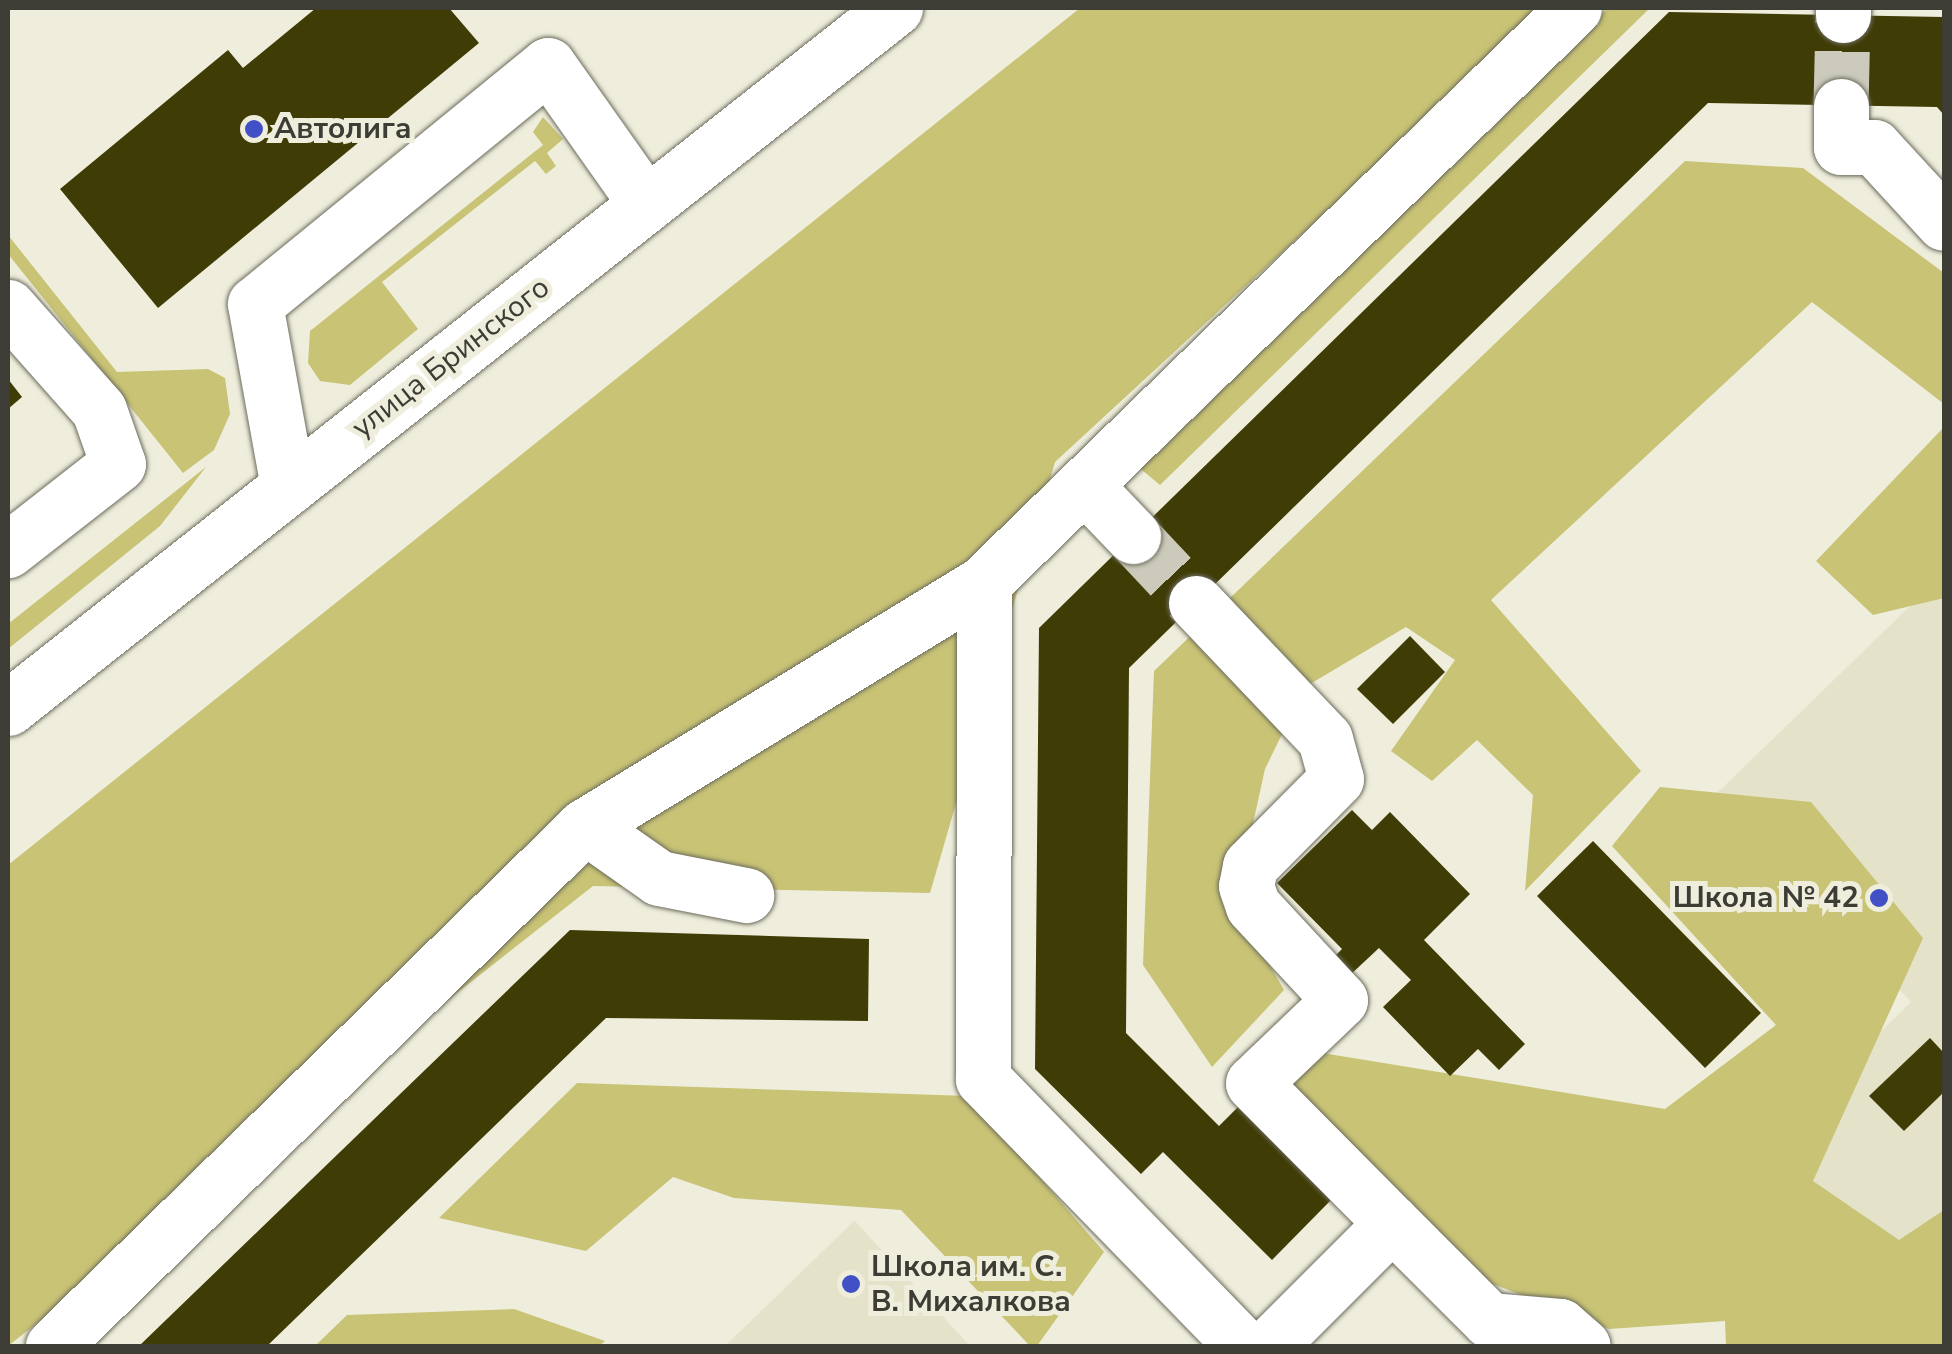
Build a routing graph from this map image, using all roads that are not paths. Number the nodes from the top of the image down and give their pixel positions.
1 (895, 8) edge
2 (1574, 8) edge
3 (1841, 106) tunnel mouth
4 (646, 204) junction
5 (1944, 223) edge
6 (8, 307) edge
7 (288, 487) junction
8 (1086, 487) junction
9 (1133, 536) tunnel mouth
10 (8, 550) edge
11 (984, 582) junction
12 (1196, 602) tunnel mouth
13 (8, 708) edge
14 (586, 826) junction
15 (746, 896) dead end
16 (1392, 1223) junction
17 (53, 1346) edge
18 (1242, 1346) edge
19 (1268, 1346) edge
20 (1583, 1346) edge

1 - 4 main road, улица Бринского
2 - 8 main road
3 - 5 main road
4 - 7 main road, улица Бринского
4 - 7 main road
6 - 10 main road
7 - 13 main road, улица Бринского
8 - 9 main road
8 - 11 main road
11 - 14 main road
11 - 18 main road
12 - 16 main road
14 - 15 main road
14 - 17 main road
16 - 19 main road
16 - 20 main road

